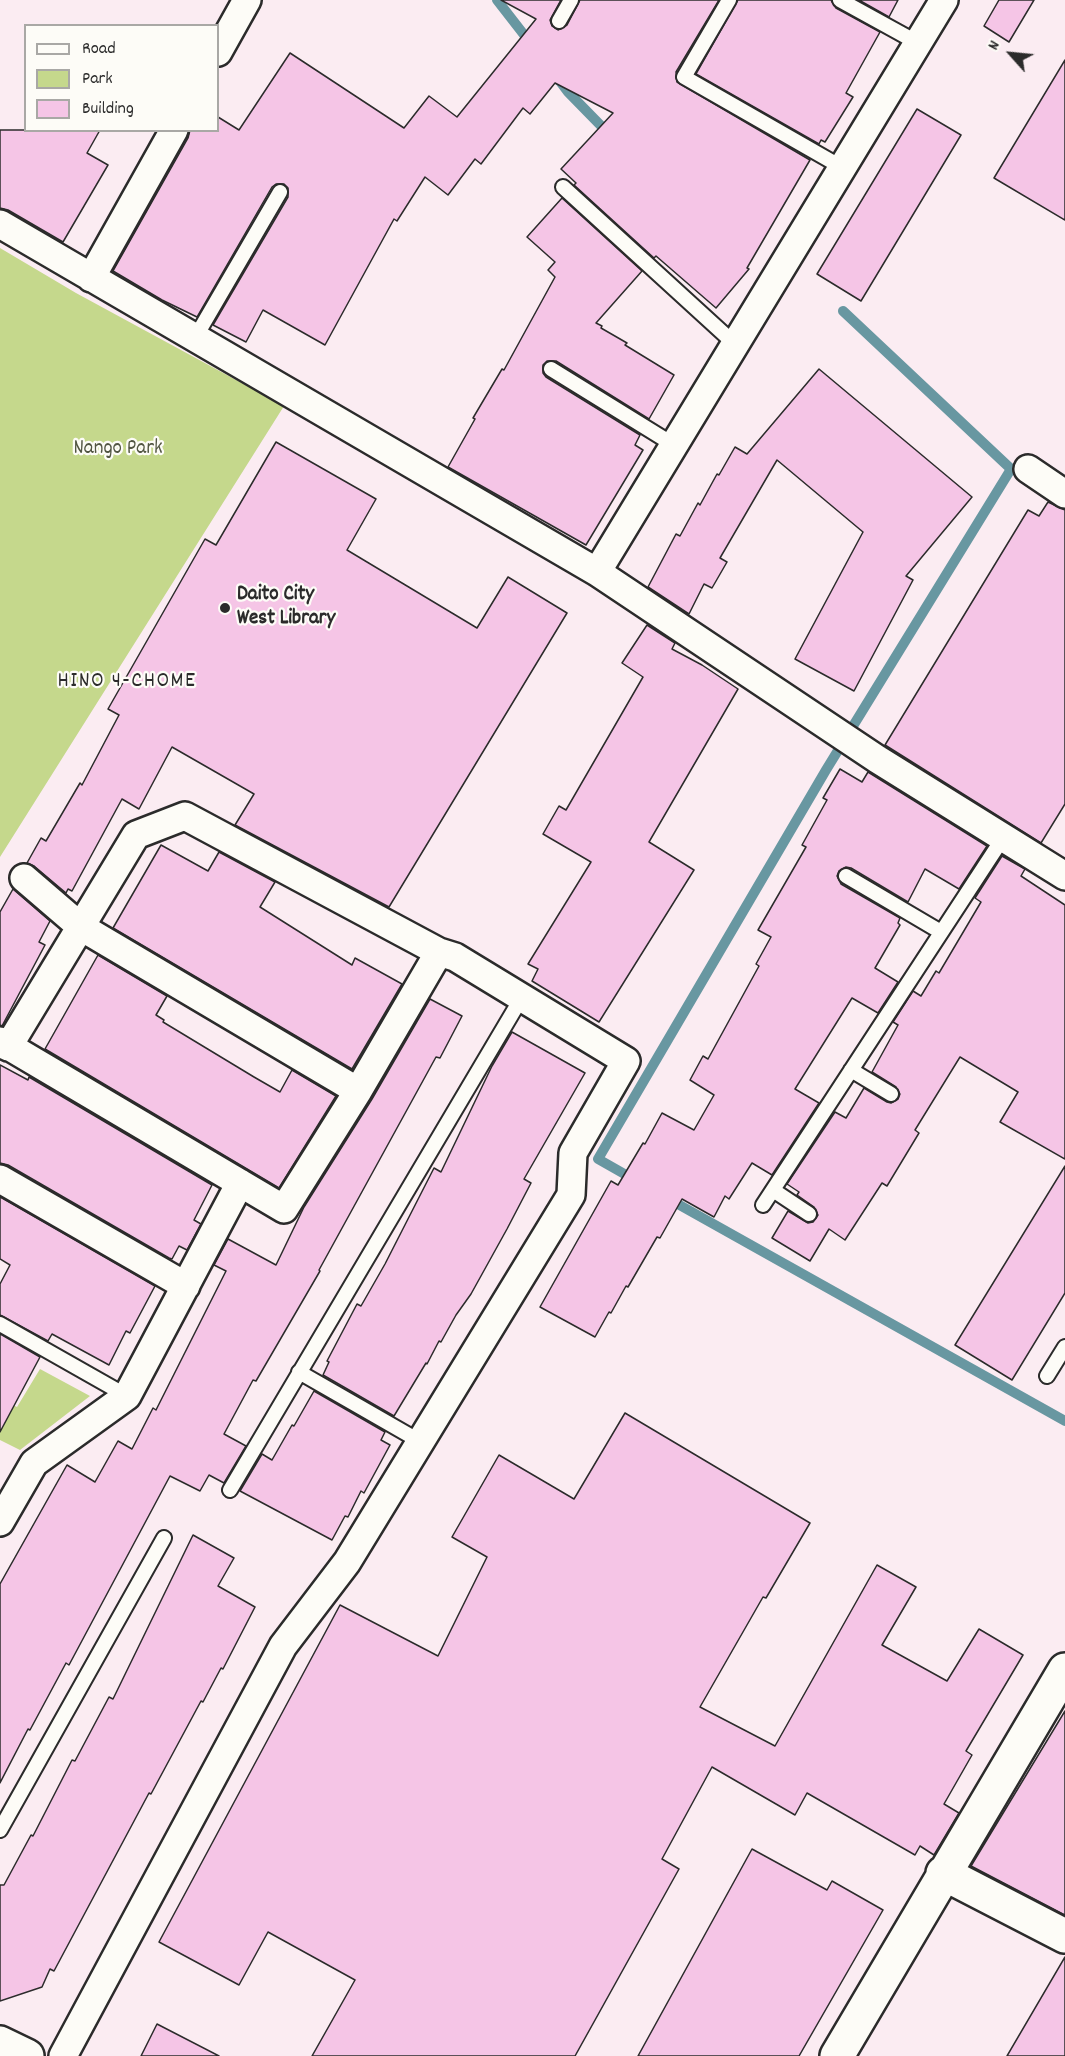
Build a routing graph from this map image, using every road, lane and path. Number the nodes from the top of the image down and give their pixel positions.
1 (247, 0) edge
2 (571, 0) edge
3 (729, 0) edge
4 (840, 0) edge
5 (944, 0) edge
6 (559, 21) dead end
7 (918, 43) junction
8 (219, 50) edge
9 (173, 132) edge
10 (843, 168) junction
11 (563, 187) dead end
12 (280, 192) dead end
13 (0, 224) edge
14 (91, 278) junction
15 (195, 338) junction
16 (736, 345) junction
17 (551, 369) dead end
18 (674, 445) junction
19 (1028, 469) dead end
20 (1065, 494) edge
21 (597, 572) junction
22 (1003, 838) junction
23 (846, 876) dead end
24 (1065, 876) edge
25 (24, 878) dead end
26 (81, 927) junction
27 (941, 932) junction
28 (439, 952) junction
29 (522, 997) junction
30 (4, 1044) edge
31 (851, 1070) junction
32 (358, 1091) junction
33 (891, 1094) dead end
34 (0, 1179) edge
35 (240, 1183) junction
36 (773, 1190) junction
37 (762, 1205) dead end
38 (809, 1214) dead end
39 (186, 1286) junction
40 (0, 1324) edge
41 (1065, 1347) edge
42 (299, 1372) junction
43 (1047, 1376) dead end
44 (127, 1396) junction
45 (421, 1442) junction
46 (230, 1490) dead end
47 (0, 1522) edge
48 (164, 1538) dead end
49 (1065, 1670) edge
50 (0, 1830) edge
51 (944, 1873) junction
52 (1065, 1936) edge
53 (63, 2056) edge
54 (837, 2056) edge

1 - 8 street
2 - 6 lane
3 - 10 lane
4 - 7 lane
5 - 7 street
7 - 10 street
9 - 14 street
10 - 16 street
11 - 16 lane
12 - 15 lane
13 - 14 street
14 - 15 street
15 - 21 street
16 - 18 street
17 - 18 lane
18 - 21 street
19 - 20 street
21 - 22 street
22 - 24 street
22 - 27 lane
23 - 27 lane
25 - 26 street
26 - 28 street
26 - 30 street
26 - 32 street
27 - 31 lane
28 - 29 street
28 - 32 street
29 - 42 lane
29 - 45 street
30 - 35 street
31 - 33 lane
31 - 36 lane
32 - 35 street
34 - 39 street
35 - 39 street
36 - 37 lane
36 - 38 lane
39 - 44 street
40 - 44 lane
41 - 43 lane
42 - 45 lane
42 - 46 lane
44 - 47 street
45 - 53 street
48 - 50 lane
49 - 51 street
51 - 52 street
51 - 54 street

